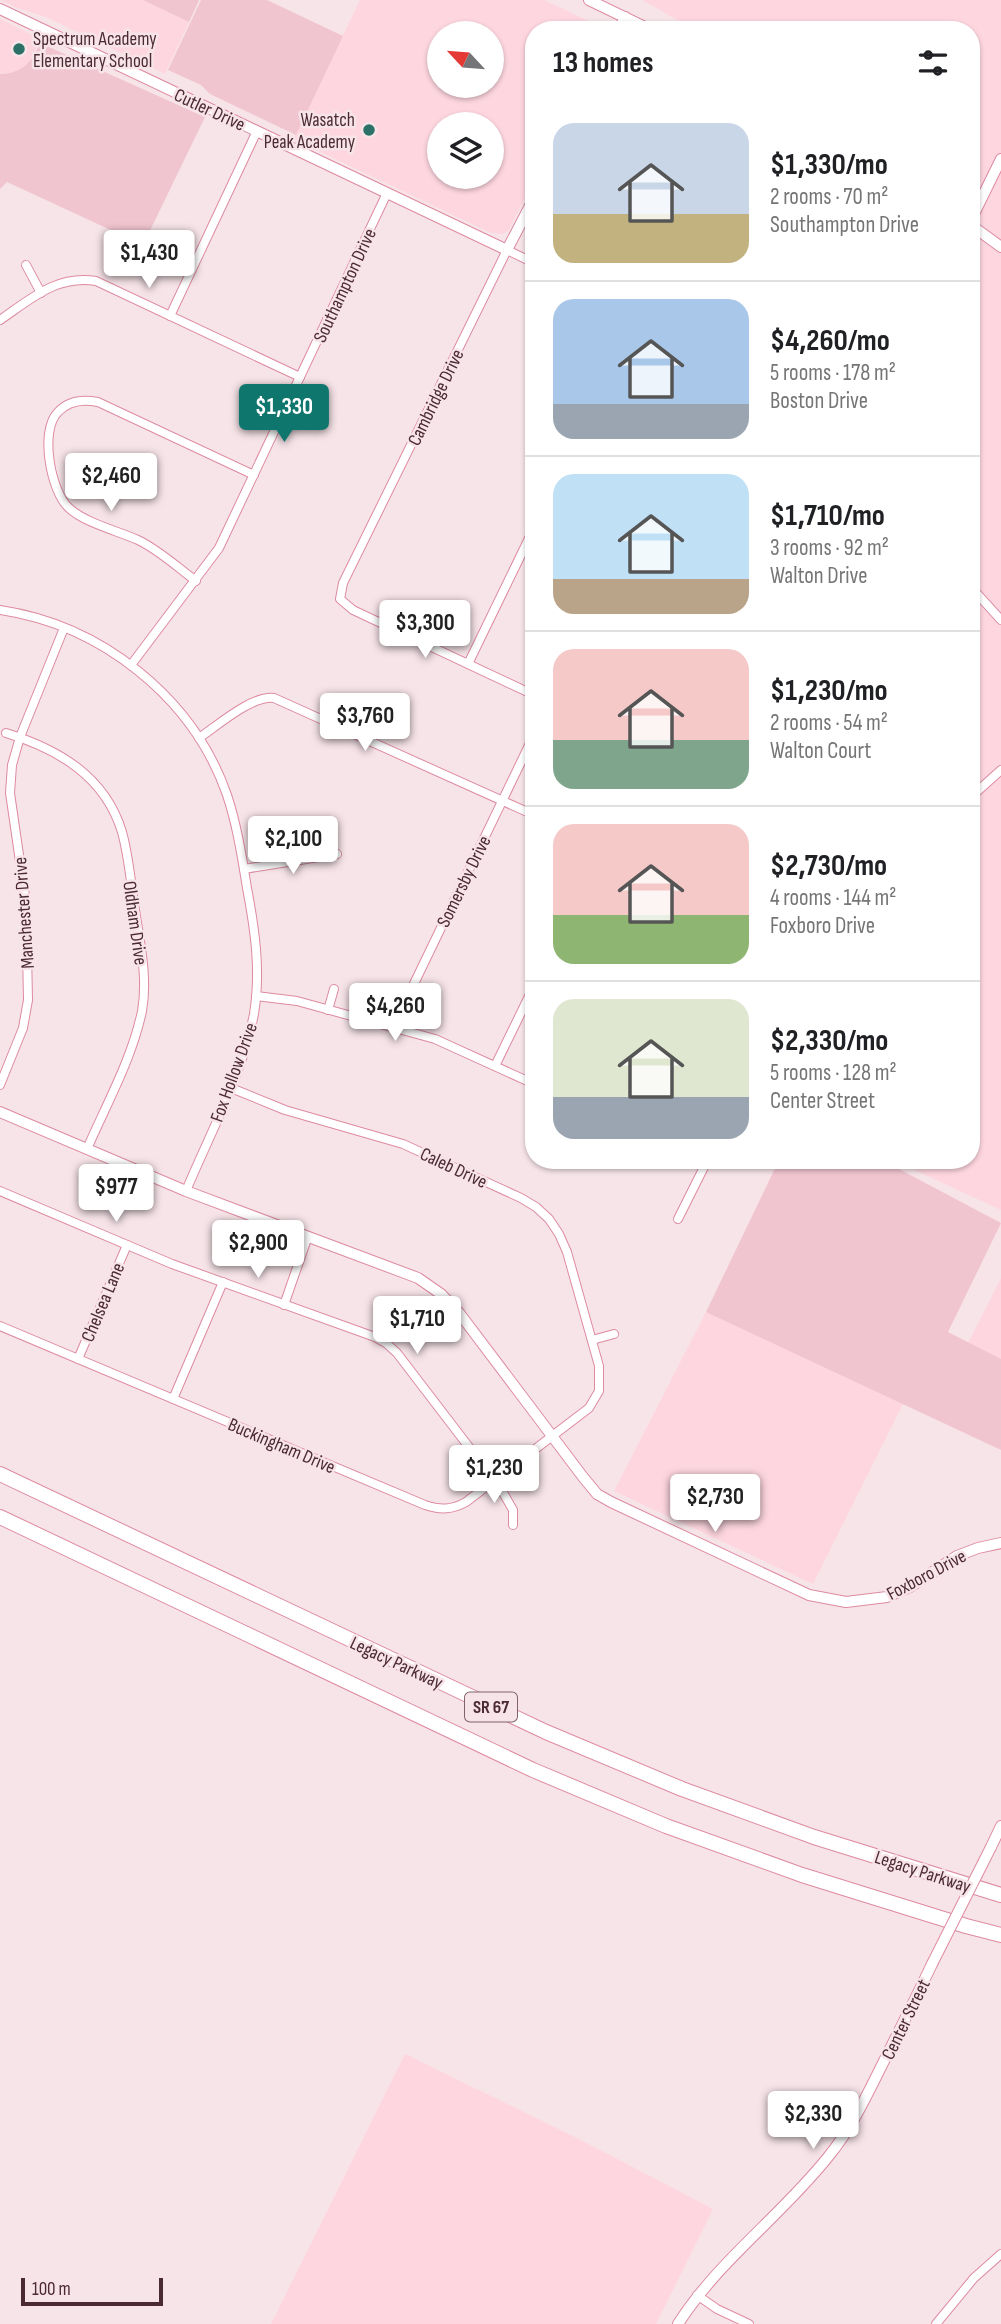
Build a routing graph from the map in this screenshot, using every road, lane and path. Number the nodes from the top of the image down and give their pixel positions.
1 (589, 0) edge
2 (0, 9) edge
3 (625, 17) junction
4 (623, 21) edge
5 (633, 21) edge
6 (257, 131) junction
7 (1001, 159) edge
8 (387, 193) junction
9 (980, 203) edge
10 (525, 215) edge
11 (980, 230) edge
12 (1001, 247) edge
13 (507, 250) junction
14 (525, 259) edge
15 (26, 265) dead end
16 (41, 292) junction
17 (170, 316) junction
18 (0, 320) edge
19 (300, 377) junction
20 (254, 475) junction
21 (525, 547) edge
22 (196, 581) junction
23 (980, 597) edge
24 (0, 610) edge
25 (1001, 620) edge
26 (64, 628) junction
27 (468, 664) junction
28 (131, 665) junction
29 (525, 691) edge
30 (6, 733) dead end
31 (20, 737) junction
32 (199, 738) junction
33 (525, 753) edge
34 (1001, 770) edge
35 (980, 789) edge
36 (502, 800) junction
37 (525, 811) edge
38 (337, 854) dead end
39 (244, 869) junction
40 (334, 989) dead end
41 (256, 996) junction
42 (525, 1004) edge
43 (328, 1010) junction
44 (398, 1029) junction
45 (495, 1066) junction
46 (525, 1080) edge
47 (0, 1085) edge
48 (230, 1088) junction
49 (0, 1112) edge
50 (87, 1149) junction
51 (703, 1169) edge
52 (0, 1191) edge
53 (186, 1191) junction
54 (678, 1220) dead end
55 (309, 1236) junction
56 (127, 1245) junction
57 (223, 1282) junction
58 (284, 1305) junction
59 (0, 1326) edge
60 (614, 1334) dead end
61 (592, 1340) junction
62 (78, 1359) junction
63 (173, 1399) junction
64 (553, 1438) junction
65 (0, 1474) edge
66 (495, 1481) junction
67 (0, 1517) edge
68 (513, 1525) dead end
69 (1001, 1543) edge
70 (1001, 1826) edge
71 (1001, 1895) edge
72 (1001, 1935) edge
73 (1001, 2254) edge
74 (697, 2295) junction
75 (678, 2324) edge
76 (748, 2324) edge
77 (936, 2324) edge

1 - 3 street
2 - 6 street, Cutler Drive
3 - 4 street
3 - 5 street
6 - 8 street, Cutler Drive
6 - 17 street
7 - 9 street
8 - 13 street, Cutler Drive
8 - 19 street, Southampton Drive
10 - 13 street, Cambridge Drive
11 - 12 street
13 - 14 street, Cutler Drive
13 - 27 street, Cambridge Drive
15 - 16 street
16 - 17 street
16 - 18 street
17 - 19 street
19 - 20 street, Southampton Drive
20 - 22 street, Southampton Drive
20 - 22 street
21 - 27 street
22 - 28 street, Southampton Drive
23 - 25 street
24 - 26 street, Fox Hollow Drive
26 - 28 street, Fox Hollow Drive
26 - 31 street, Manchester Drive
27 - 29 street
28 - 32 street, Fox Hollow Drive
30 - 31 street
31 - 47 street, Manchester Drive
31 - 50 street, Oldham Drive
32 - 36 street
32 - 39 street, Fox Hollow Drive
33 - 36 street, Somersby Drive
34 - 35 street
36 - 37 street
36 - 44 street, Somersby Drive
38 - 39 street
39 - 41 street, Fox Hollow Drive
40 - 43 street
41 - 43 street
41 - 48 street, Fox Hollow Drive
42 - 45 street
43 - 44 street
44 - 45 street
45 - 46 street
48 - 53 street, Fox Hollow Drive
48 - 61 street, Caleb Drive
49 - 50 street, Foxboro Drive
50 - 53 street, Foxboro Drive
51 - 54 street
52 - 56 street
53 - 55 street, Foxboro Drive
55 - 58 street
55 - 64 street, Foxboro Drive
56 - 57 street
56 - 62 street, Chelsea Lane
57 - 58 street
57 - 63 street
58 - 66 street
59 - 62 street, Buckingham Drive
60 - 61 street
61 - 64 street, Caleb Drive
62 - 63 street, Buckingham Drive
63 - 66 street, Buckingham Drive
64 - 66 street, Buckingham Drive
64 - 69 street, Foxboro Drive
65 - 71 highway, Legacy Parkway / SR 67
66 - 68 street
67 - 72 highway, Legacy Parkway / SR 67
70 - 74 street, Center Street, bridge
73 - 77 street
74 - 75 street, Center Street
74 - 76 street

